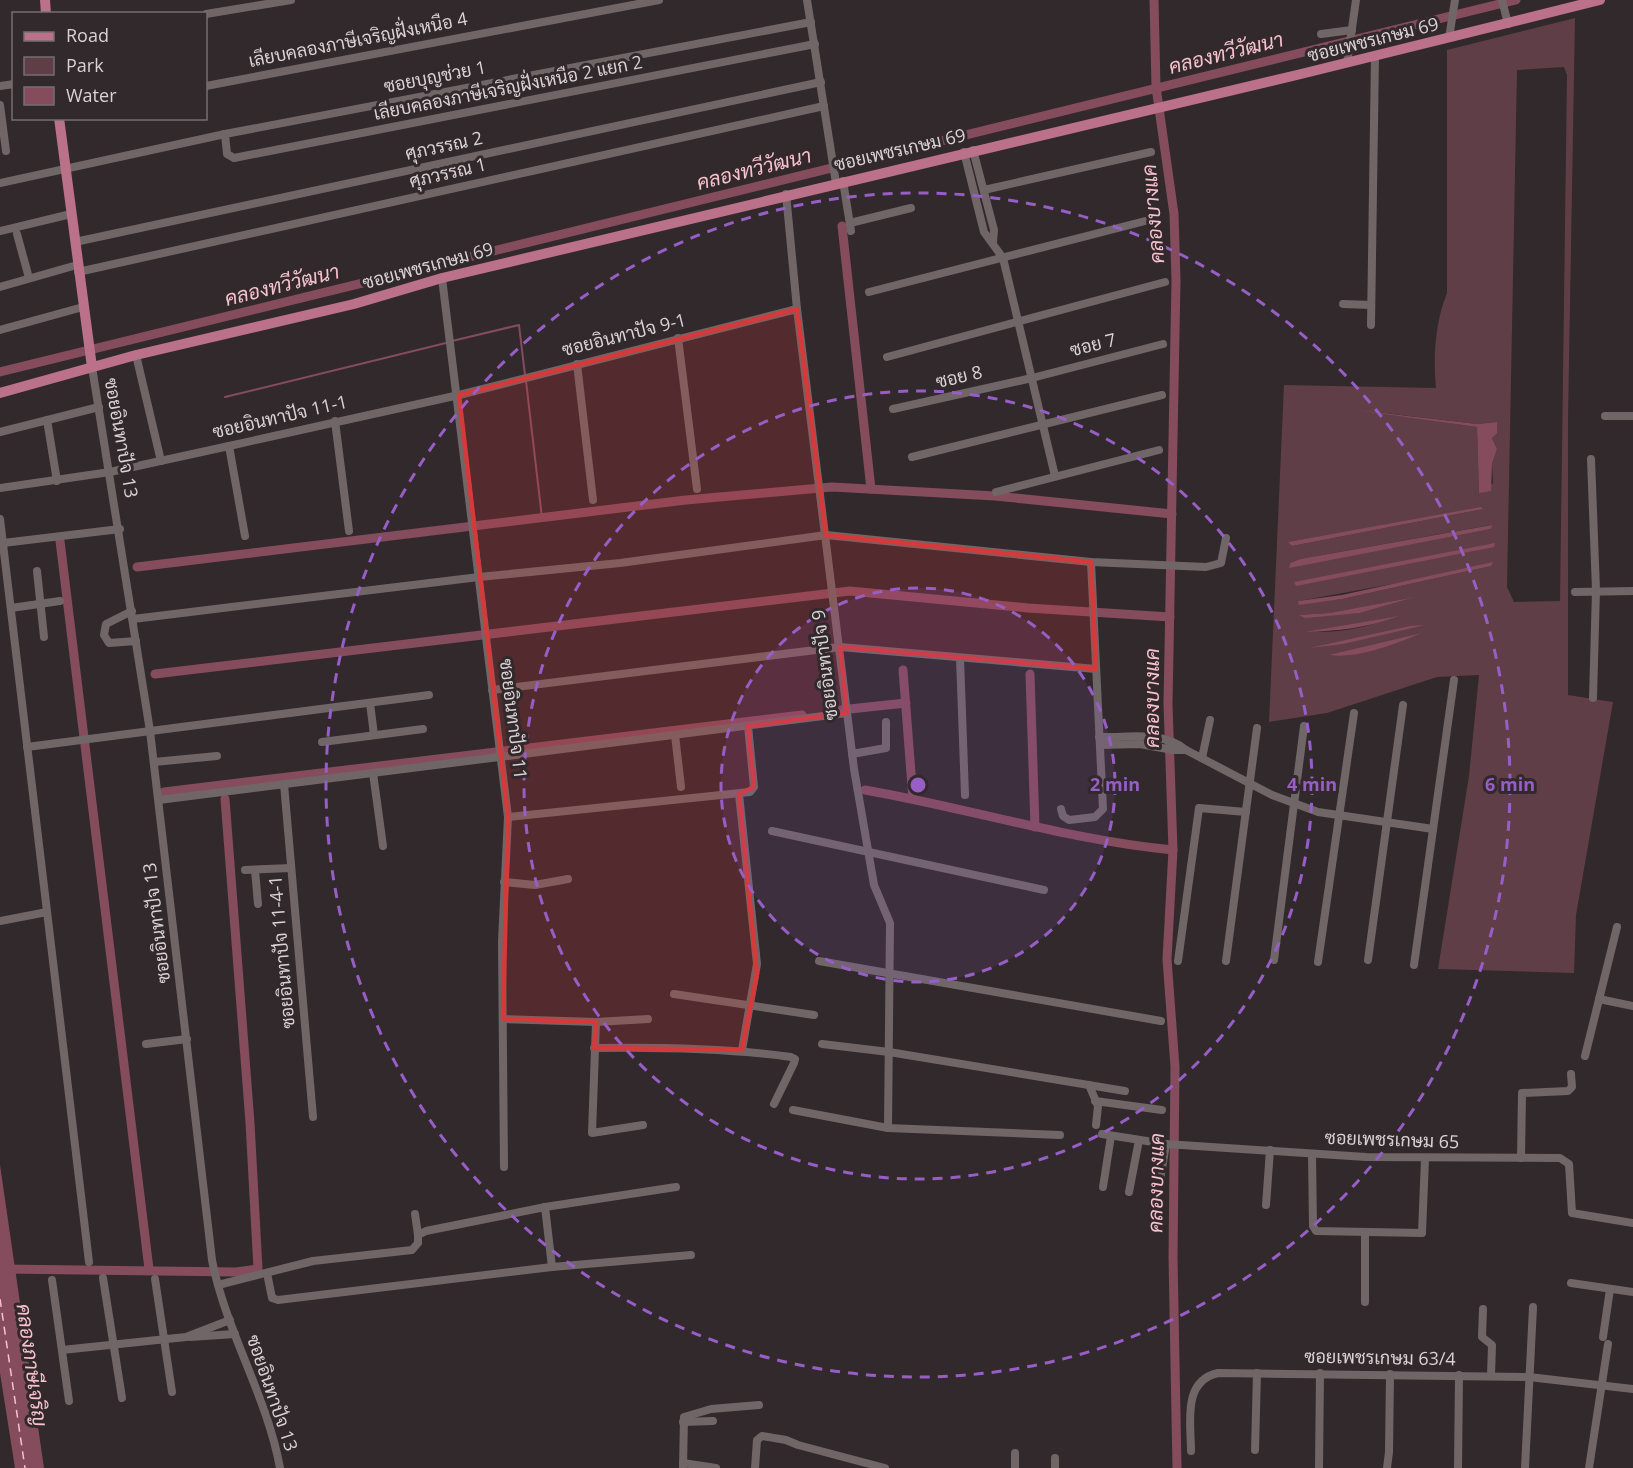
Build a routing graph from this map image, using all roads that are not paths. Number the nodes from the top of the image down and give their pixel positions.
1 (291, 0) edge
2 (659, 0) edge
3 (807, 0) edge
4 (1356, 0) edge
5 (1502, 0) edge
6 (1600, 0) edge
7 (1455, 2) edge
8 (207, 14) edge
9 (1507, 19) junction
10 (811, 22) junction
11 (1352, 31) junction
12 (1321, 34) dead end
13 (1450, 34) junction
14 (815, 44) junction
15 (1375, 56) junction
16 (1348, 58) junction
17 (821, 82) junction
18 (207, 86) edge
19 (0, 105) edge
20 (824, 106) junction
21 (59, 120) edge
22 (225, 134) junction
23 (2, 136) edge
24 (6, 151) dead end
25 (968, 151) junction
26 (1151, 152) dead end
27 (65, 168) junction
28 (838, 180) junction
29 (0, 183) edge
30 (984, 190) junction
31 (786, 194) junction
32 (911, 208) dead end
33 (71, 214) junction
34 (1153, 219) dead end
35 (0, 231) edge
36 (17, 234) dead end
37 (75, 242) junction
38 (993, 242) junction
39 (1002, 258) junction
40 (78, 269) junction
41 (29, 278) junction
42 (442, 278) junction
43 (1165, 282) dead end
44 (0, 287) edge
45 (869, 292) dead end
46 (1343, 304) dead end
47 (1371, 305) junction
48 (83, 307) junction
49 (797, 309) junction
50 (1018, 323) junction
51 (1371, 325) dead end
52 (0, 330) edge
53 (678, 339) junction
54 (1163, 344) dead end
55 (136, 355) junction
56 (887, 357) dead end
57 (91, 363) junction
58 (577, 364) junction
59 (1032, 378) junction
60 (0, 393) edge
61 (459, 394) junction
62 (1162, 395) dead end
63 (99, 407) junction
64 (893, 409) dead end
65 (1605, 416) dead end
66 (1633, 416) edge
67 (47, 420) junction
68 (335, 421) junction
69 (1044, 427) junction
70 (0, 432) edge
71 (229, 446) junction
72 (1159, 450) dead end
73 (912, 457) dead end
74 (1591, 459) dead end
75 (161, 461) junction
76 (110, 472) junction
77 (1055, 476) junction
78 (57, 481) junction
79 (0, 488) edge
80 (697, 489) dead end
81 (996, 492) dead end
82 (593, 500) dead end
83 (0, 519) edge
84 (120, 530) junction
85 (350, 531) dead end
86 (826, 535) junction
87 (244, 536) dead end
88 (1226, 538) dead end
89 (3, 543) junction
90 (1091, 562) junction
91 (37, 571) dead end
92 (479, 577) junction
93 (1596, 590) junction
94 (1633, 591) edge
95 (1575, 592) dead end
96 (60, 601) dead end
97 (40, 604) junction
98 (11, 608) junction
99 (133, 615) junction
100 (44, 637) dead end
101 (136, 641) junction
102 (840, 647) junction
103 (960, 658) junction
104 (1096, 669) junction
105 (1454, 680) dead end
106 (492, 690) junction
107 (429, 695) dead end
108 (1593, 698) dead end
109 (370, 703) junction
110 (1403, 705) dead end
111 (1354, 712) dead end
112 (847, 713) junction
113 (1210, 720) dead end
114 (886, 722) dead end
115 (748, 726) junction
116 (1304, 726) dead end
117 (1257, 728) dead end
118 (423, 729) dead end
119 (150, 730) junction
120 (374, 735) junction
121 (675, 735) junction
122 (1100, 741) junction
123 (322, 742) dead end
124 (27, 747) junction
125 (500, 754) junction
126 (852, 754) junction
127 (217, 756) dead end
128 (1202, 758) junction
129 (154, 762) junction
130 (373, 773) junction
131 (1250, 783) junction
132 (284, 784) junction
133 (681, 787) dead end
134 (739, 794) junction
135 (964, 795) dead end
136 (159, 800) junction
137 (1294, 804) junction
138 (1061, 809) dead end
139 (1246, 812) junction
140 (508, 817) junction
141 (1341, 817) junction
142 (1387, 823) junction
143 (1433, 829) junction
144 (772, 831) dead end
145 (383, 846) dead end
146 (868, 852) junction
147 (291, 868) junction
148 (244, 870) dead end
149 (255, 870) junction
150 (568, 879) dead end
151 (504, 882) junction
152 (1044, 890) dead end
153 (258, 904) dead end
154 (47, 912) junction
155 (0, 921) edge
156 (1617, 927) dead end
157 (1274, 960) dead end
158 (1368, 960) dead end
159 (819, 961) dead end
160 (1178, 961) dead end
161 (1226, 961) dead end
162 (1318, 962) dead end
163 (1414, 964) dead end
164 (890, 972) junction
165 (674, 994) dead end
166 (1599, 999) junction
167 (752, 1004) junction
168 (1633, 1006) edge
169 (814, 1015) dead end
170 (503, 1019) junction
171 (648, 1019) dead end
172 (1161, 1021) dead end
173 (596, 1022) junction
174 (187, 1039) junction
175 (146, 1044) dead end
176 (822, 1044) dead end
177 (594, 1048) junction
178 (742, 1050) junction
179 (889, 1052) junction
180 (1585, 1056) dead end
181 (1570, 1074) dead end
182 (1089, 1085) junction
183 (1125, 1091) dead end
184 (1095, 1101) junction
185 (774, 1104) dead end
186 (793, 1110) dead end
187 (1162, 1110) dead end
188 (313, 1117) dead end
189 (643, 1125) dead end
190 (1096, 1125) dead end
191 (888, 1128) junction
192 (1060, 1135) dead end
193 (1139, 1140) junction
194 (1166, 1144) junction
195 (1270, 1150) junction
196 (1312, 1154) junction
197 (1521, 1158) junction
198 (1425, 1159) junction
199 (504, 1167) dead end
200 (1102, 1187) dead end
201 (676, 1188) dead end
202 (1129, 1192) dead end
203 (1157, 1198) dead end
204 (1266, 1205) dead end
205 (545, 1207) junction
206 (415, 1214) dead end
207 (1633, 1223) edge
208 (1365, 1233) junction
209 (418, 1235) junction
210 (691, 1255) dead end
211 (89, 1262) dead end
212 (552, 1267) junction
213 (267, 1273) junction
214 (103, 1278) dead end
215 (216, 1278) junction
216 (155, 1279) dead end
217 (52, 1280) dead end
218 (1571, 1283) dead end
219 (1610, 1289) junction
220 (1633, 1292) edge
221 (1365, 1302) dead end
222 (1533, 1307) dead end
223 (1483, 1309) dead end
224 (230, 1320) junction
225 (235, 1334) junction
226 (186, 1337) junction
227 (165, 1340) junction
228 (113, 1345) junction
229 (62, 1350) junction
230 (1320, 1373) junction
231 (1257, 1374) junction
232 (1390, 1374) junction
233 (1459, 1375) junction
234 (1491, 1376) junction
235 (1529, 1377) junction
236 (1602, 1386) junction
237 (1633, 1389) edge
238 (172, 1392) dead end
239 (122, 1398) dead end
240 (69, 1401) dead end
241 (759, 1405) dead end
242 (713, 1421) dead end
243 (683, 1422) junction
244 (1255, 1449) dead end
245 (1191, 1451) dead end
246 (1015, 1453) dead end
247 (1054, 1458) dead end
248 (683, 1465) edge
249 (280, 1468) edge
250 (716, 1468) edge
251 (755, 1468) edge
252 (885, 1468) edge
253 (1015, 1468) edge
254 (1054, 1468) edge
255 (1319, 1468) edge
256 (1387, 1468) edge
257 (1458, 1468) edge
258 (1525, 1468) edge
259 (1589, 1468) edge

1 - 8 street
2 - 18 street, เลียบคลองภาษีเจริญฝั่งเหนือ 4
3 - 10 street
4 - 11 street
5 - 9 street
6 - 9 main road, ซอยเพชรเกษม 69
7 - 13 street
9 - 13 main road, ซอยเพชรเกษม 69
10 - 14 street
10 - 22 street, ซอยบุญช่วย 1
11 - 12 street
11 - 16 street
13 - 15 main road, ซอยเพชรเกษม 69
14 - 17 street
14 - 22 street, เลียบคลองภาษีเจริญฝั่งเหนือ 2 แยก 2
15 - 16 main road, ซอยเพชรเกษม 69
15 - 47 street
16 - 25 main road, ซอยเพชรเกษม 69
17 - 20 street
17 - 37 street, ศุภวรรณ 2
19 - 23 street
20 - 28 street
20 - 40 street, ศุภวรรณ 1
21 - 27 main road
22 - 27 street, ซอยบุญช่วย 1
23 - 24 street
25 - 28 main road, ซอยเพชรเกษม 69
25 - 30 street
25 - 38 street
26 - 30 street
27 - 29 street, ซอยบุญช่วย 1
27 - 33 main road
28 - 31 main road, ซอยเพชรเกษม 69
28 - 32 street
30 - 38 street
31 - 42 main road, ซอยเพชรเกษม 69
31 - 49 street, ซอยอินทาปัจ 9
33 - 35 street
33 - 37 main road
34 - 39 street
36 - 41 street
37 - 40 main road
38 - 39 street
39 - 45 street
39 - 50 street
40 - 41 street, ศุภวรรณ 1
40 - 48 main road
41 - 44 street, ศุภวรรณ 1
42 - 55 main road, ซอยเพชรเกษม 69
42 - 61 street, ซอยอินทาปัจ 11
43 - 50 street
46 - 47 street
47 - 51 street
48 - 52 street
48 - 57 main road
49 - 53 street, ซอยอินทาปัจ 9-1
49 - 86 street, ซอยอินทาปัจ 9
50 - 56 street
50 - 59 street
53 - 58 street, ซอยอินทาปัจ 9-1
53 - 80 street
54 - 59 street, ซอย 7
55 - 57 main road, ซอยเพชรเกษม 69
55 - 75 street
57 - 60 main road, ซอยเพชรเกษม 69
57 - 63 street, ซอยอินทาปัจ 13
58 - 61 street, ซอยอินทาปัจ 9-1
58 - 82 street
59 - 64 street, ซอย 8
59 - 69 street
61 - 68 street, ซอยอินทาปัจ 11-1
61 - 92 street, ซอยอินทาปัจ 11
62 - 69 street
63 - 67 street
63 - 76 street, ซอยอินทาปัจ 13
65 - 66 street
67 - 70 street
67 - 78 street
68 - 71 street, ซอยอินทาปัจ 11-1
68 - 85 street
69 - 73 street
69 - 77 street
71 - 75 street, ซอยอินทาปัจ 11-1
71 - 87 street
72 - 77 street
74 - 93 street
75 - 76 street, ซอยอินทาปัจ 11-1
76 - 78 street, ซอยอินทาปัจ 11-1
76 - 84 street, ซอยอินทาปัจ 13
77 - 81 street
78 - 79 street, ซอยอินทาปัจ 11-1
83 - 89 street
84 - 89 street
84 - 99 street, ซอยอินทาปัจ 13
86 - 90 street
86 - 92 street
86 - 102 street, ซอยอินทาปัจ 9
88 - 90 street
89 - 98 street
90 - 104 street
91 - 97 street
92 - 99 street
92 - 106 street, ซอยอินทาปัจ 11
93 - 94 street
93 - 95 street
93 - 108 street
96 - 97 street
97 - 98 street
97 - 100 street
98 - 124 street
99 - 101 street, ซอยอินทาปัจ 13
99 - 101 street
101 - 119 street, ซอยอินทาปัจ 13
102 - 103 street
102 - 106 street
102 - 112 street, ซอยอินทาปัจ 9
103 - 104 street
103 - 135 street
104 - 122 street
105 - 143 street
106 - 125 street, ซอยอินทาปัจ 11
107 - 109 street
109 - 119 street
109 - 120 street
110 - 142 street
111 - 141 street
112 - 115 street
112 - 126 street, ซอยอินทาปัจ 9
113 - 128 street
114 - 126 street
115 - 121 street
115 - 134 street
116 - 137 street
117 - 131 street
118 - 120 street
119 - 124 street
119 - 129 street, ซอยอินทาปัจ 13
120 - 123 street
121 - 125 street
121 - 133 street
122 - 128 street
122 - 138 street
124 - 154 street
125 - 130 street
125 - 140 street, ซอยอินทาปัจ 11
126 - 146 street, ซอยอินทาปัจ 9
127 - 129 street
128 - 131 street
129 - 136 street, ซอยอินทาปัจ 13
130 - 132 street
130 - 145 street
131 - 137 street
131 - 139 street
132 - 136 street
132 - 147 street, ซอยอินทาปัจ 11-4-1
134 - 140 street
134 - 167 street
136 - 174 street, ซอยอินทาปัจ 13
137 - 141 street
137 - 157 street
139 - 160 street
139 - 161 street
140 - 151 street, ซอยอินทาปัจ 11
141 - 142 street
141 - 162 street
142 - 143 street
142 - 158 street
143 - 163 street
144 - 146 street
146 - 152 street
146 - 164 street, ซอยอินทาปัจ 9
147 - 149 street
147 - 188 street, ซอยอินทาปัจ 11-4-1
148 - 149 street
149 - 153 street
150 - 151 street
151 - 170 street, ซอยอินทาปัจ 11
154 - 155 street
154 - 211 street
156 - 166 street
159 - 164 street
164 - 172 street
164 - 179 street, ซอยอินทาปัจ 9
165 - 167 street
166 - 168 street
166 - 180 street
167 - 169 street
167 - 178 street
170 - 173 street
170 - 199 street, ซอยอินทาปัจ 11
171 - 173 street
173 - 177 street
174 - 175 street
174 - 215 street, ซอยอินทาปัจ 13
176 - 179 street
177 - 178 street
177 - 189 street
178 - 185 street
179 - 182 street
179 - 191 street, ซอยอินทาปัจ 9
181 - 197 street
182 - 183 street
182 - 184 street
184 - 187 street
184 - 190 street
186 - 191 street
191 - 192 street
193 - 194 street, ซอยเพชรเกษม 65
193 - 200 street, ซอยเพชรเกษม 65
193 - 202 street
194 - 195 street, ซอยเพชรเกษม 65
194 - 203 street
195 - 196 street, ซอยเพชรเกษม 65
195 - 204 street
196 - 198 street, ซอยเพชรเกษม 65
196 - 208 street
197 - 198 street, ซอยเพชรเกษม 65
197 - 207 street, ซอยเพชรเกษม 65
198 - 208 street
201 - 205 street
205 - 209 street
205 - 212 street
206 - 209 street
208 - 221 street
209 - 213 street
210 - 212 street
212 - 213 street
213 - 215 street
214 - 228 street
215 - 224 street, ซอยอินทาปัจ 13
216 - 227 street
217 - 229 street
218 - 219 street
219 - 220 street
219 - 236 street
222 - 235 street
223 - 234 street
224 - 225 street, ซอยอินทาปัจ 13
224 - 226 street
225 - 226 street
225 - 249 street, ซอยอินทาปัจ 13
226 - 227 street
227 - 228 street
227 - 238 street
228 - 229 street
228 - 239 street
229 - 240 street
230 - 231 street, ซอยเพชรเกษม 63/4
230 - 232 street, ซอยเพชรเกษม 63/4
230 - 255 street
231 - 244 street
231 - 245 street, ซอยเพชรเกษม 63/4
232 - 233 street, ซอยเพชรเกษม 63/4
232 - 256 street
233 - 234 street, ซอยเพชรเกษม 63/4
233 - 257 street
234 - 235 street, ซอยเพชรเกษม 63/4
235 - 236 street, ซอยเพชรเกษม 63/4
235 - 258 street
236 - 237 street, ซอยเพชรเกษม 63/4
236 - 259 street
241 - 243 street
242 - 243 street
243 - 248 street
246 - 253 street
247 - 254 street
248 - 250 street
251 - 252 street

